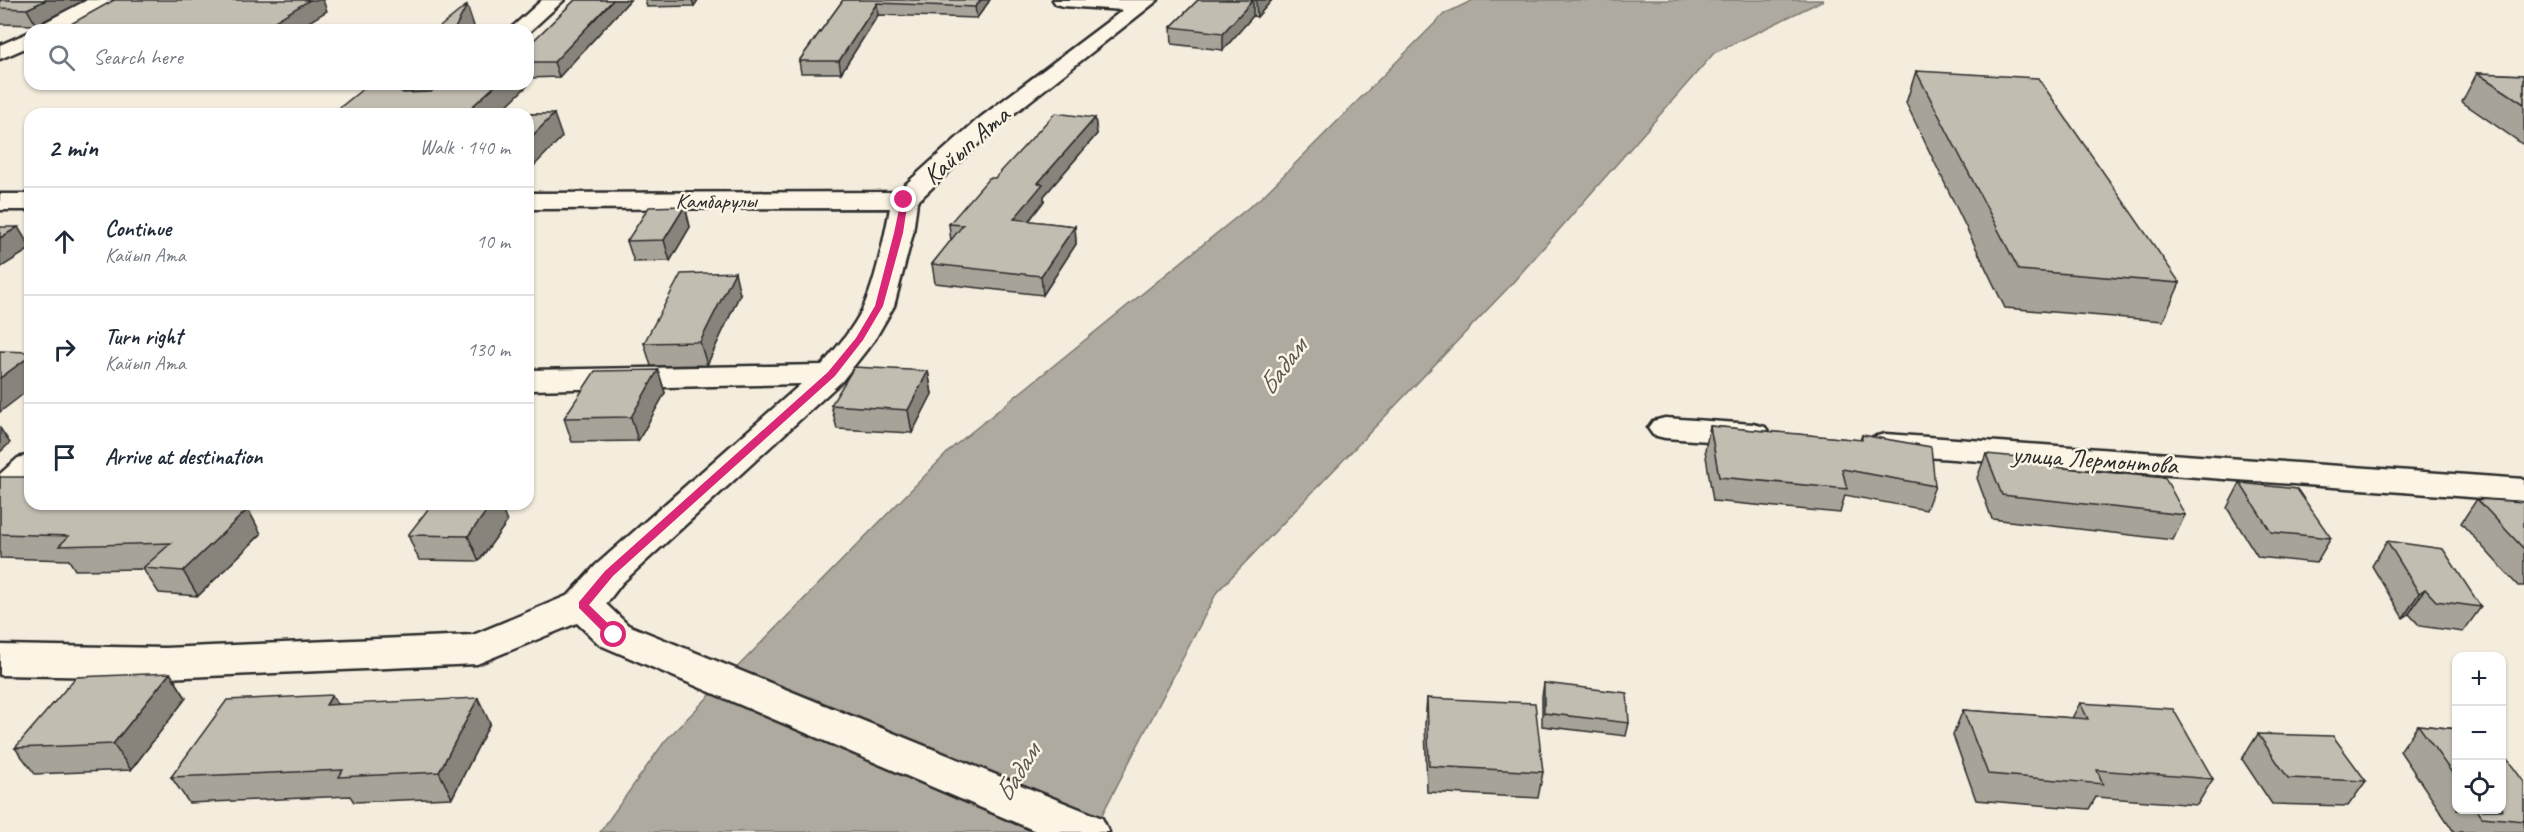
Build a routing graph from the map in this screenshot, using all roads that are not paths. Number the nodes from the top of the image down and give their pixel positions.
1 (102, 0) edge
2 (554, 0) edge
3 (1063, 0) edge
4 (1144, 3) edge
5 (56, 24) edge
6 (526, 24) edge
7 (24, 41) edge
8 (0, 53) edge
9 (904, 200) junction
10 (534, 201) edge
11 (0, 202) edge
12 (24, 202) edge
13 (831, 374) junction
14 (534, 380) edge
15 (1665, 428) dead end
16 (1784, 436) edge
17 (1856, 441) edge
18 (24, 471) edge
19 (2524, 490) edge
20 (0, 492) edge
21 (583, 605) junction
22 (0, 660) edge
23 (1086, 832) edge

1 - 5 street
2 - 6 street
3 - 4 street
4 - 9 street, Кайып Ата
7 - 8 street
9 - 10 street, Камбарулы
9 - 13 street, Кайып Ата
11 - 12 street
13 - 14 street
13 - 21 street, Кайып Ата
15 - 16 street
17 - 19 street, улица Лермонтова
18 - 20 street
21 - 22 street
21 - 23 street

